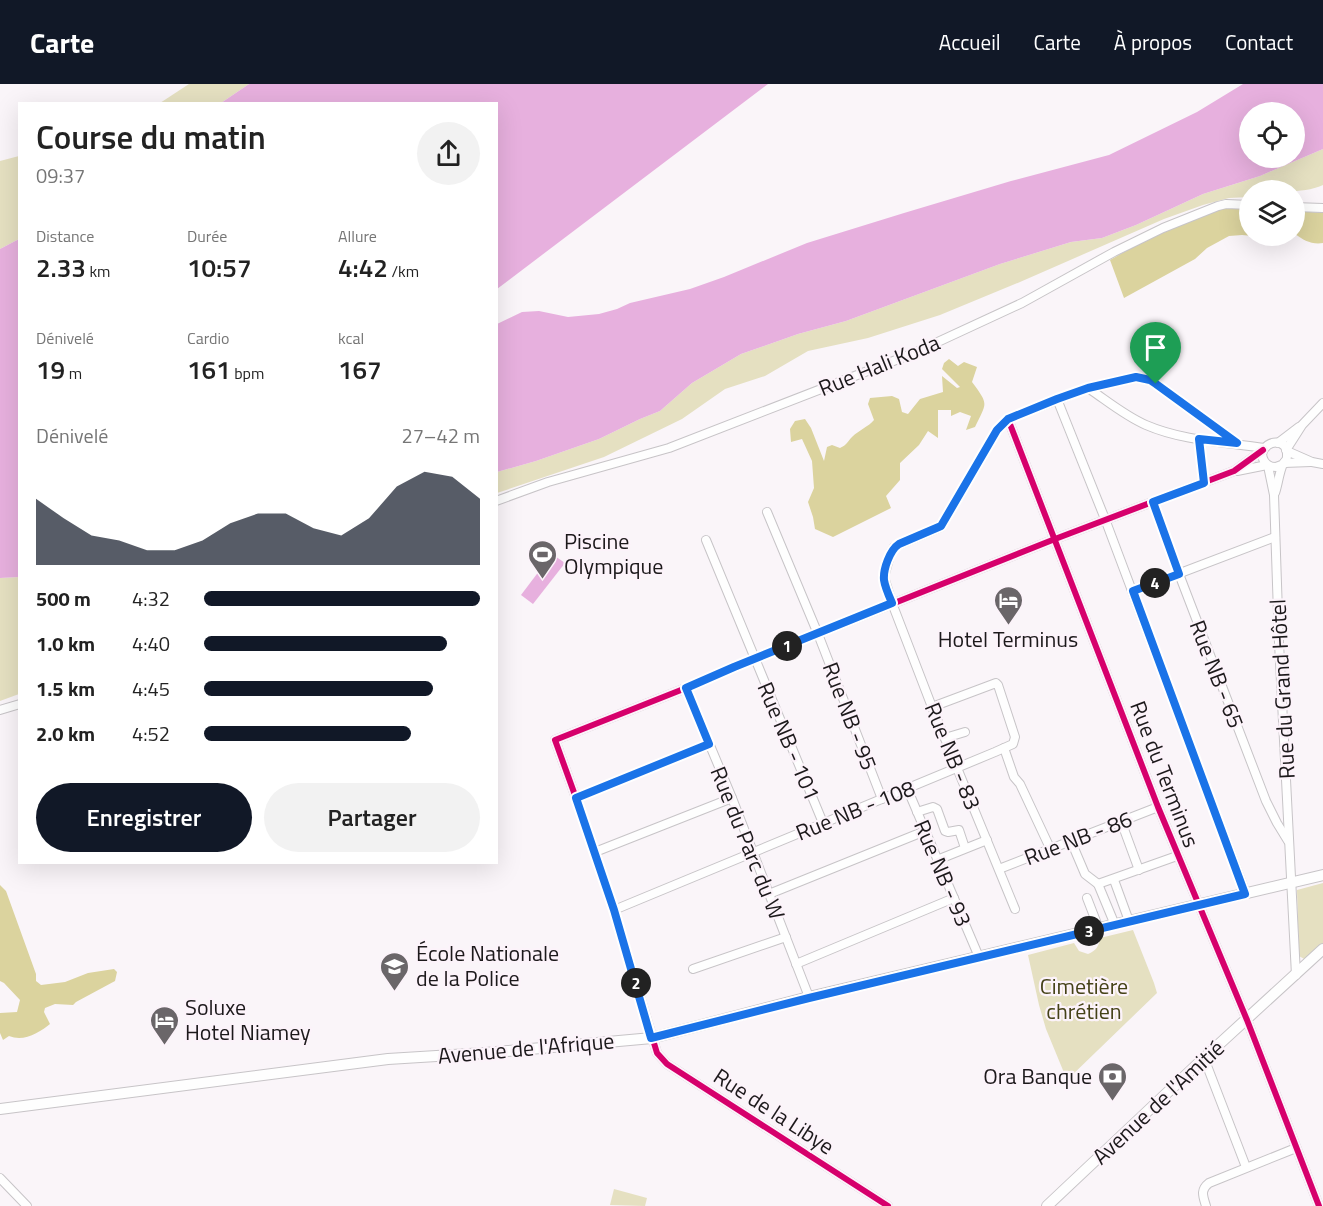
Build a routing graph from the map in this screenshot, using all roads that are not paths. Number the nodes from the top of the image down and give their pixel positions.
1 (1239, 205) edge
2 (1305, 207) edge
3 (1323, 208) edge
4 (1088, 388) junction
5 (1057, 399) junction
6 (1323, 403) edge
7 (1008, 419) junction
8 (1302, 425) junction
9 (1199, 439) junction
10 (1278, 442) junction
11 (1237, 443) junction
12 (1263, 449) junction
13 (1287, 451) junction
14 (1312, 462) junction
15 (1284, 463) junction
16 (1323, 464) edge
17 (1268, 466) junction
18 (1234, 471) junction
19 (1204, 483) junction
20 (1274, 495) junction
21 (498, 500) edge
22 (1153, 502) junction
23 (767, 512) dead end
24 (1105, 519) junction
25 (1275, 537) junction
26 (1055, 538) junction
27 (706, 540) dead end
28 (1179, 574) junction
29 (1133, 591) junction
30 (892, 603) junction
31 (818, 634) junction
32 (756, 659) junction
33 (686, 688) junction
34 (18, 705) edge
35 (933, 707) junction
36 (0, 710) edge
37 (965, 732) dead end
38 (945, 738) junction
39 (709, 744) junction
40 (1004, 748) junction
41 (957, 768) junction
42 (907, 788) junction
43 (576, 798) junction
44 (732, 798) junction
45 (882, 798) junction
46 (1158, 807) junction
47 (917, 812) junction
48 (1121, 820) junction
49 (824, 823) junction
50 (925, 831) junction
51 (987, 840) junction
52 (1071, 841) junction
53 (1289, 842) junction
54 (965, 848) junction
55 (1050, 848) junction
56 (595, 852) junction
57 (753, 852) junction
58 (1177, 856) junction
59 (937, 860) junction
60 (999, 869) junction
61 (1139, 870) junction
62 (1323, 875) edge
63 (1114, 880) junction
64 (1292, 882) junction
65 (1098, 884) junction
66 (769, 894) junction
67 (1245, 894) junction
68 (954, 898) junction
69 (1087, 898) dead end
70 (1199, 905) junction
71 (1015, 909) dead end
72 (614, 910) junction
73 (1129, 921) junction
74 (1115, 925) junction
75 (1099, 929) junction
76 (786, 937) junction
77 (1323, 949) edge
78 (979, 957) junction
79 (796, 964) junction
80 (693, 969) dead end
81 (1296, 975) junction
82 (809, 998) junction
83 (1247, 1020) junction
84 (651, 1038) junction
85 (1204, 1058) junction
86 (0, 1109) edge
87 (1296, 1148) junction
88 (1246, 1167) junction
89 (0, 1178) edge
90 (27, 1206) edge
91 (888, 1206) edge
92 (1047, 1206) edge
93 (1206, 1206) edge
94 (1319, 1206) edge

1 - 21 street, Rue Hali Koda
2 - 3 street
4 - 5 street
4 - 9 street
4 - 11 street
5 - 7 street
5 - 24 street
6 - 8 street
7 - 26 street, Rue du Terminus
7 - 30 street, Rue NB - 83
8 - 10 street
8 - 13 street
9 - 11 street
9 - 19 street
10 - 12 street
10 - 13 street
11 - 12 street
12 - 17 street
12 - 18 street
13 - 14 street
13 - 15 street
14 - 15 street
14 - 16 street
15 - 17 street
15 - 20 street, Rue du Grand Hôtel
17 - 18 street
17 - 20 street, Rue du Grand Hôtel
18 - 19 street
19 - 22 street
20 - 25 street, Rue du Grand Hôtel
22 - 24 street
22 - 28 street, Rue NB - 65
23 - 31 street, Rue NB - 95
24 - 26 street
24 - 29 street
25 - 28 street
25 - 53 street, Rue du Grand Hôtel
26 - 30 street
26 - 46 street, Rue du Terminus
27 - 32 street, Rue NB - 101
28 - 29 street
28 - 53 street, Rue NB - 65
29 - 67 street
30 - 31 street
30 - 35 street, Rue NB - 83
31 - 32 street
31 - 45 street, Rue NB - 95
32 - 33 street
32 - 49 street, Rue NB - 101
33 - 39 street, Rue du Parc du W
33 - 43 street, Rue de la Libye
34 - 36 street
35 - 38 street, Rue NB - 83
35 - 40 street, Rue NB - 108
37 - 38 street
38 - 41 street, Rue NB - 83
39 - 43 street
39 - 44 street, Rue du Parc du W
40 - 41 street, Rue NB - 108
40 - 55 street
41 - 42 street, Rue NB - 108
41 - 51 street, Rue NB - 83
42 - 45 street, Rue NB - 108
42 - 47 street, Rue NB - 93
43 - 56 street, Rue de la Libye
44 - 56 street
44 - 57 street, Rue du Parc du W
45 - 49 street, Rue NB - 108
46 - 48 street, Rue NB - 86
46 - 58 street, Rue du Terminus
47 - 50 street, Rue NB - 93
47 - 54 street
48 - 52 street, Rue NB - 86
48 - 61 street
49 - 57 street, Rue NB - 108
50 - 59 street, Rue NB - 93
50 - 66 street
51 - 54 street
51 - 60 street, Rue NB - 83
52 - 55 street, Rue NB - 86
52 - 65 street
53 - 64 street, Rue du Grand Hôtel
54 - 59 street
55 - 60 street, Rue NB - 86
56 - 72 street, Rue de la Libye
57 - 66 street, Rue du Parc du W
57 - 72 street, Rue NB - 108
58 - 61 street
58 - 70 street, Rue du Terminus
59 - 68 street, Rue NB - 93
60 - 71 street, Rue NB - 83
61 - 63 street
62 - 64 main road, Avenue de l'Afrique
63 - 65 street
63 - 73 street
64 - 67 main road, Avenue de l'Afrique
64 - 81 street, Rue du Grand Hôtel
65 - 74 street
66 - 76 street, Rue du Parc du W
67 - 70 main road, Avenue de l'Afrique
68 - 78 street, Rue NB - 93
68 - 79 street
69 - 75 street
70 - 73 main road, Avenue de l'Afrique
70 - 83 street, Rue du Terminus
72 - 84 street, Rue de la Libye
73 - 74 main road, Avenue de l'Afrique
74 - 75 main road, Avenue de l'Afrique
75 - 78 main road, Avenue de l'Afrique
76 - 79 street, Rue du Parc du W
76 - 80 street
77 - 81 main road, Avenue de l'Amitié
78 - 82 main road, Avenue de l'Afrique
79 - 82 street, Rue du Parc du W
81 - 83 main road, Avenue de l'Amitié
82 - 84 main road, Avenue de l'Afrique
83 - 85 main road, Avenue de l'Amitié
83 - 87 street, Rue du Terminus
84 - 86 main road, Avenue de l'Afrique
84 - 91 street, Rue de la Libye
85 - 88 street
85 - 92 main road, Avenue de l'Amitié
87 - 88 street
87 - 94 street, Rue du Terminus
88 - 93 street
89 - 90 street

